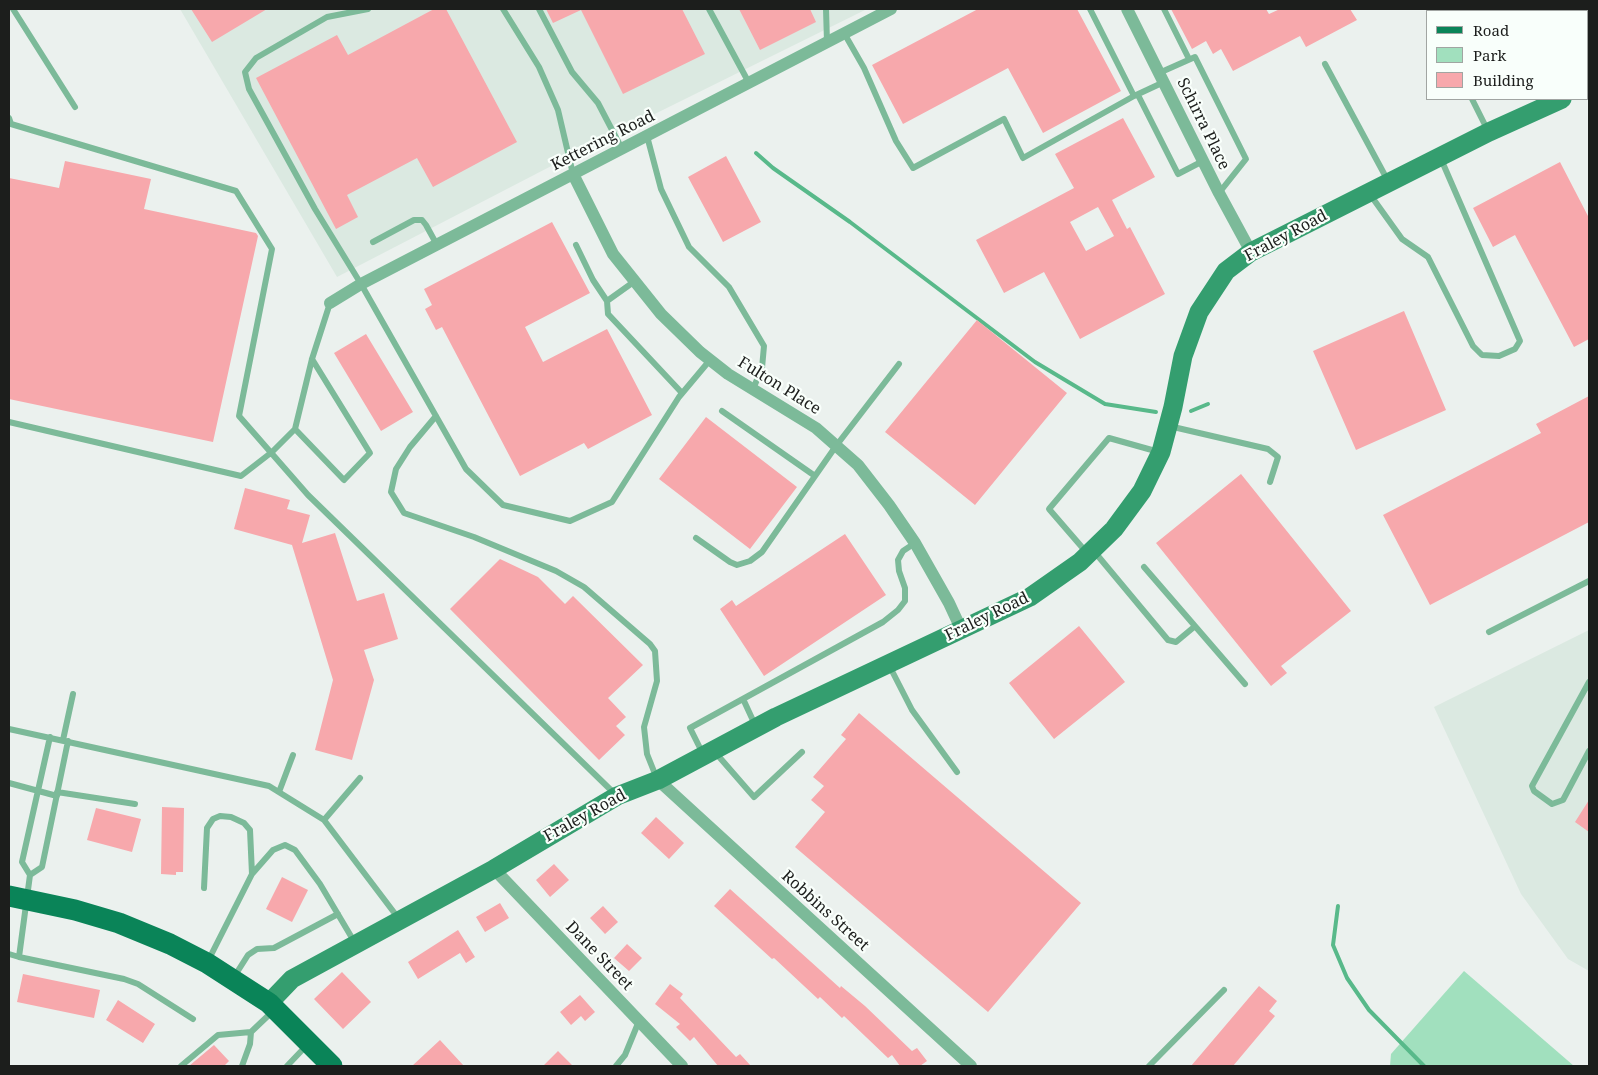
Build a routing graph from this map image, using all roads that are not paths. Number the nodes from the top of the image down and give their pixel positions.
1 (13, 9) edge
2 (368, 9) edge
3 (502, 9) edge
4 (539, 9) edge
5 (709, 9) edge
6 (826, 9) edge
7 (891, 9) edge
8 (1090, 9) edge
9 (1128, 9) edge
10 (1164, 9) edge
11 (844, 34) junction
12 (827, 42) junction
13 (1189, 59) junction
14 (1325, 64) dead end
15 (1162, 77) junction
16 (749, 83) junction
17 (1588, 87) edge
18 (1589, 92) edge
19 (1136, 96) junction
20 (1473, 100) edge
21 (1560, 100) edge
22 (75, 107) dead end
23 (10, 122) edge
24 (1489, 132) junction
25 (647, 136) junction
26 (622, 149) junction
27 (1440, 156) junction
28 (1203, 161) junction
29 (574, 174) junction
30 (1389, 182) junction
31 (1368, 192) junction
32 (1219, 193) junction
33 (373, 242) dead end
34 (437, 245) junction
35 (576, 245) dead end
36 (1251, 252) junction
37 (635, 281) junction
38 (361, 284) junction
39 (607, 301) junction
40 (330, 303) joint
41 (312, 360) junction
42 (710, 360) junction
43 (899, 364) dead end
44 (753, 389) junction
45 (682, 393) junction
46 (722, 411) dead end
47 (436, 416) junction
48 (9, 422) edge
49 (1168, 426) junction
50 (296, 429) junction
51 (836, 446) junction
52 (272, 452) junction
53 (1161, 452) junction
54 (815, 476) junction
55 (1270, 482) dead end
56 (696, 538) dead end
57 (915, 542) junction
58 (1090, 551) junction
59 (1144, 567) dead end
60 (1589, 581) edge
61 (1194, 626) junction
62 (962, 630) junction
63 (1489, 632) dead end
64 (888, 663) junction
65 (1589, 682) edge
66 (1245, 684) dead end
67 (73, 694) dead end
68 (744, 701) junction
69 (756, 727) junction
70 (9, 729) edge
71 (50, 737) junction
72 (65, 740) junction
73 (1589, 751) edge
74 (802, 752) dead end
75 (709, 753) junction
76 (293, 755) dead end
77 (958, 772) dead end
78 (360, 778) dead end
79 (658, 780) junction
80 (9, 783) edge
81 (38, 792) junction
82 (279, 792) junction
83 (57, 794) junction
84 (617, 796) junction
85 (135, 804) dead end
86 (324, 820) junction
87 (494, 869) junction
88 (252, 874) junction
89 (30, 875) junction
90 (204, 888) dead end
91 (17, 897) edge
92 (338, 914) junction
93 (400, 920) junction
94 (356, 944) junction
95 (9, 954) edge
96 (19, 956) junction
97 (207, 963) junction
98 (233, 980) junction
99 (1224, 990) dead end
100 (272, 1006) junction
101 (193, 1018) dead end
102 (639, 1021) junction
103 (250, 1032) junction
104 (309, 1043) junction
105 (181, 1066) edge
106 (242, 1066) edge
107 (287, 1066) edge
108 (332, 1066) edge
109 (616, 1066) edge
110 (682, 1066) edge
111 (971, 1066) edge
112 (1150, 1066) edge

1 - 22 lane
2 - 38 lane
3 - 29 lane
4 - 26 lane
5 - 16 lane
6 - 12 lane
7 - 11 street, Kettering Road
8 - 19 lane
9 - 15 street, Schirra Place
10 - 13 lane
11 - 12 street, Kettering Road
11 - 19 lane
12 - 16 street, Kettering Road
13 - 15 lane
13 - 32 lane
14 - 30 lane
15 - 19 lane
15 - 28 street, Schirra Place
16 - 25 street, Kettering Road
17 - 18 street
19 - 28 lane
20 - 24 lane
21 - 24 street, Fraley Road
23 - 52 lane
24 - 27 street, Fraley Road
25 - 26 street, Kettering Road
25 - 44 lane
26 - 29 street, Kettering Road
27 - 30 street, Fraley Road
27 - 31 lane
28 - 32 street, Schirra Place
29 - 34 street, Kettering Road
29 - 37 street, Fulton Place
30 - 31 street, Fraley Road
31 - 36 street, Fraley Road
32 - 36 street, Schirra Place
33 - 34 lane
34 - 38 street, Kettering Road
35 - 39 lane
36 - 49 street, Fraley Road
37 - 39 lane
37 - 42 street, Fulton Place
38 - 40 street, Kettering Road
38 - 47 lane
39 - 45 lane
40 - 41 lane
41 - 50 lane
41 - 50 lane
42 - 44 street, Fulton Place
42 - 45 lane
43 - 51 lane
44 - 51 street, Fulton Place
45 - 47 lane
46 - 54 lane
47 - 79 lane
48 - 52 lane
49 - 53 street, Fraley Road
49 - 55 lane
50 - 52 lane
51 - 54 lane
51 - 57 street, Fulton Place
52 - 84 lane
53 - 58 street, Fraley Road
53 - 58 lane
54 - 56 lane
57 - 62 street, Fulton Place
57 - 68 lane
58 - 61 lane
58 - 62 street, Fraley Road
59 - 61 lane
60 - 63 lane
61 - 66 lane
62 - 64 street, Fraley Road
64 - 69 street, Fraley Road
64 - 77 lane
65 - 73 lane
67 - 72 lane
68 - 69 lane
68 - 75 lane
69 - 75 street, Fraley Road
70 - 71 lane
71 - 72 lane
71 - 81 lane
72 - 82 lane
72 - 83 lane
74 - 75 lane
75 - 79 street, Fraley Road
76 - 82 lane
78 - 86 lane
79 - 84 street, Fraley Road
79 - 111 street, Robbins Street
80 - 81 lane
81 - 83 lane
81 - 89 lane
82 - 86 lane
83 - 85 lane
83 - 89 lane
84 - 87 street, Fraley Road
86 - 93 lane
87 - 93 street, Fraley Road
87 - 102 street, Dane Street
88 - 90 lane
88 - 92 lane
88 - 97 lane
89 - 91 lane
91 - 96 lane
91 - 97 main road
92 - 94 lane
92 - 98 lane
93 - 94 street, Fraley Road
94 - 100 street, Fraley Road
95 - 96 lane
96 - 101 lane
97 - 98 main road
98 - 100 main road
99 - 112 lane
100 - 103 lane
100 - 104 main road
102 - 109 lane
102 - 110 street, Dane Street
103 - 105 lane
103 - 106 lane
104 - 107 lane
104 - 108 main road

